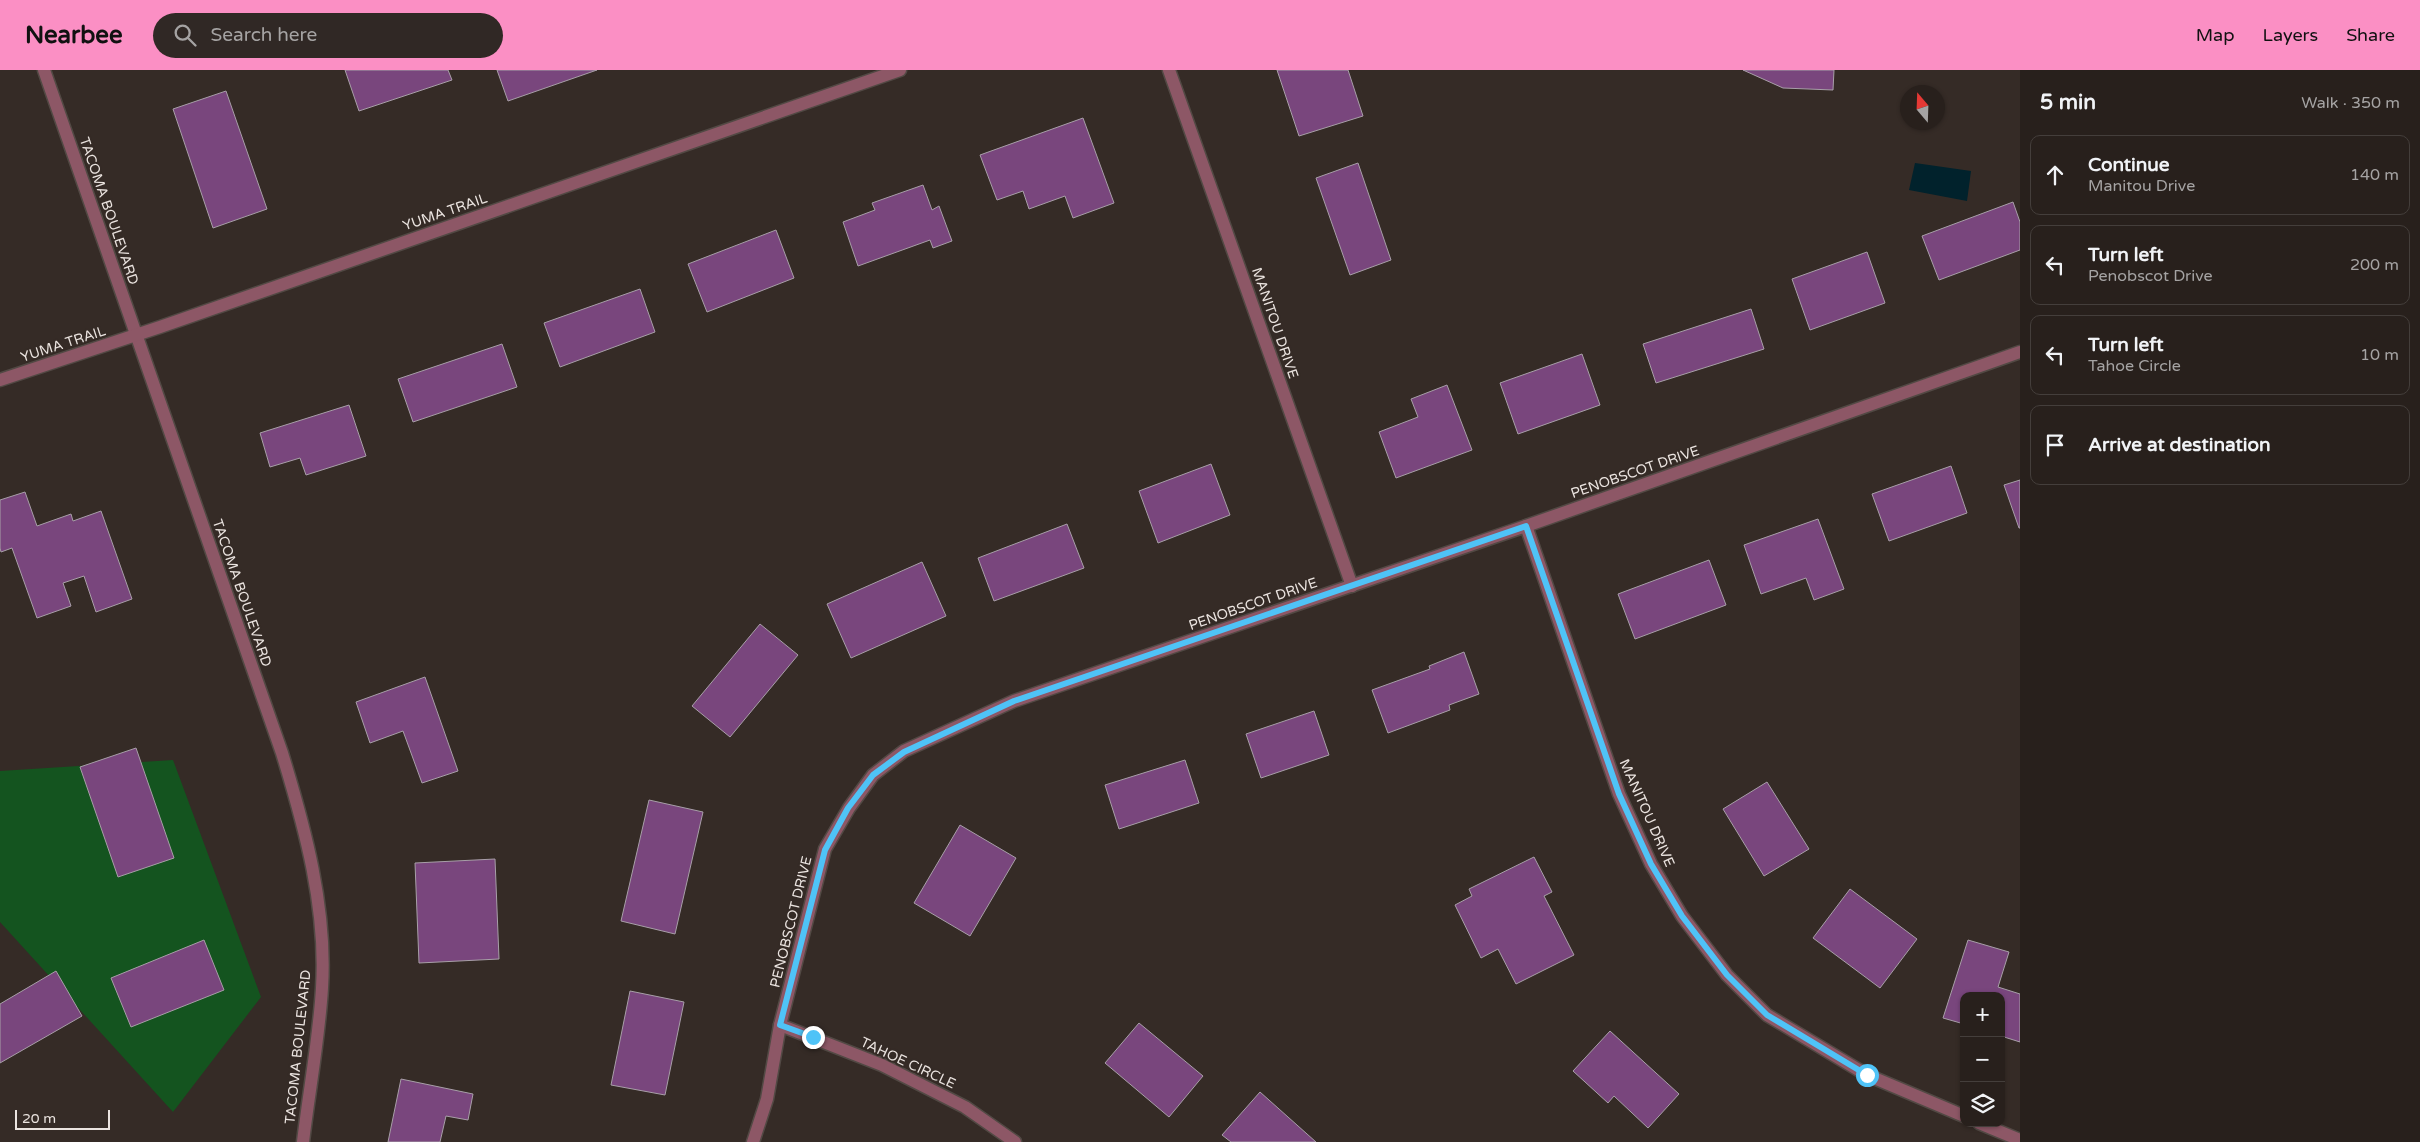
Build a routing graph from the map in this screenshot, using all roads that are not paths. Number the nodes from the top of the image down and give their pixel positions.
1 (44, 70) edge
2 (900, 70) edge
3 (1169, 70) edge
4 (136, 336) junction
5 (2020, 352) edge
6 (0, 380) edge
7 (1526, 526) junction
8 (1352, 586) junction
9 (780, 1025) junction
10 (1960, 1114) edge
11 (1989, 1127) edge
12 (2020, 1140) edge
13 (303, 1142) edge
14 (753, 1142) edge
15 (1015, 1142) edge

1 - 4 street, TACOMA BOULEVARD
2 - 4 street, YUMA TRAIL
3 - 8 street, MANITOU DRIVE
4 - 6 street, YUMA TRAIL
4 - 13 street, TACOMA BOULEVARD
5 - 7 street, PENOBSCOT DRIVE
7 - 8 street, PENOBSCOT DRIVE
7 - 10 street, MANITOU DRIVE
8 - 9 street, PENOBSCOT DRIVE
9 - 14 street, PENOBSCOT DRIVE
9 - 15 street, TAHOE CIRCLE
11 - 12 street

